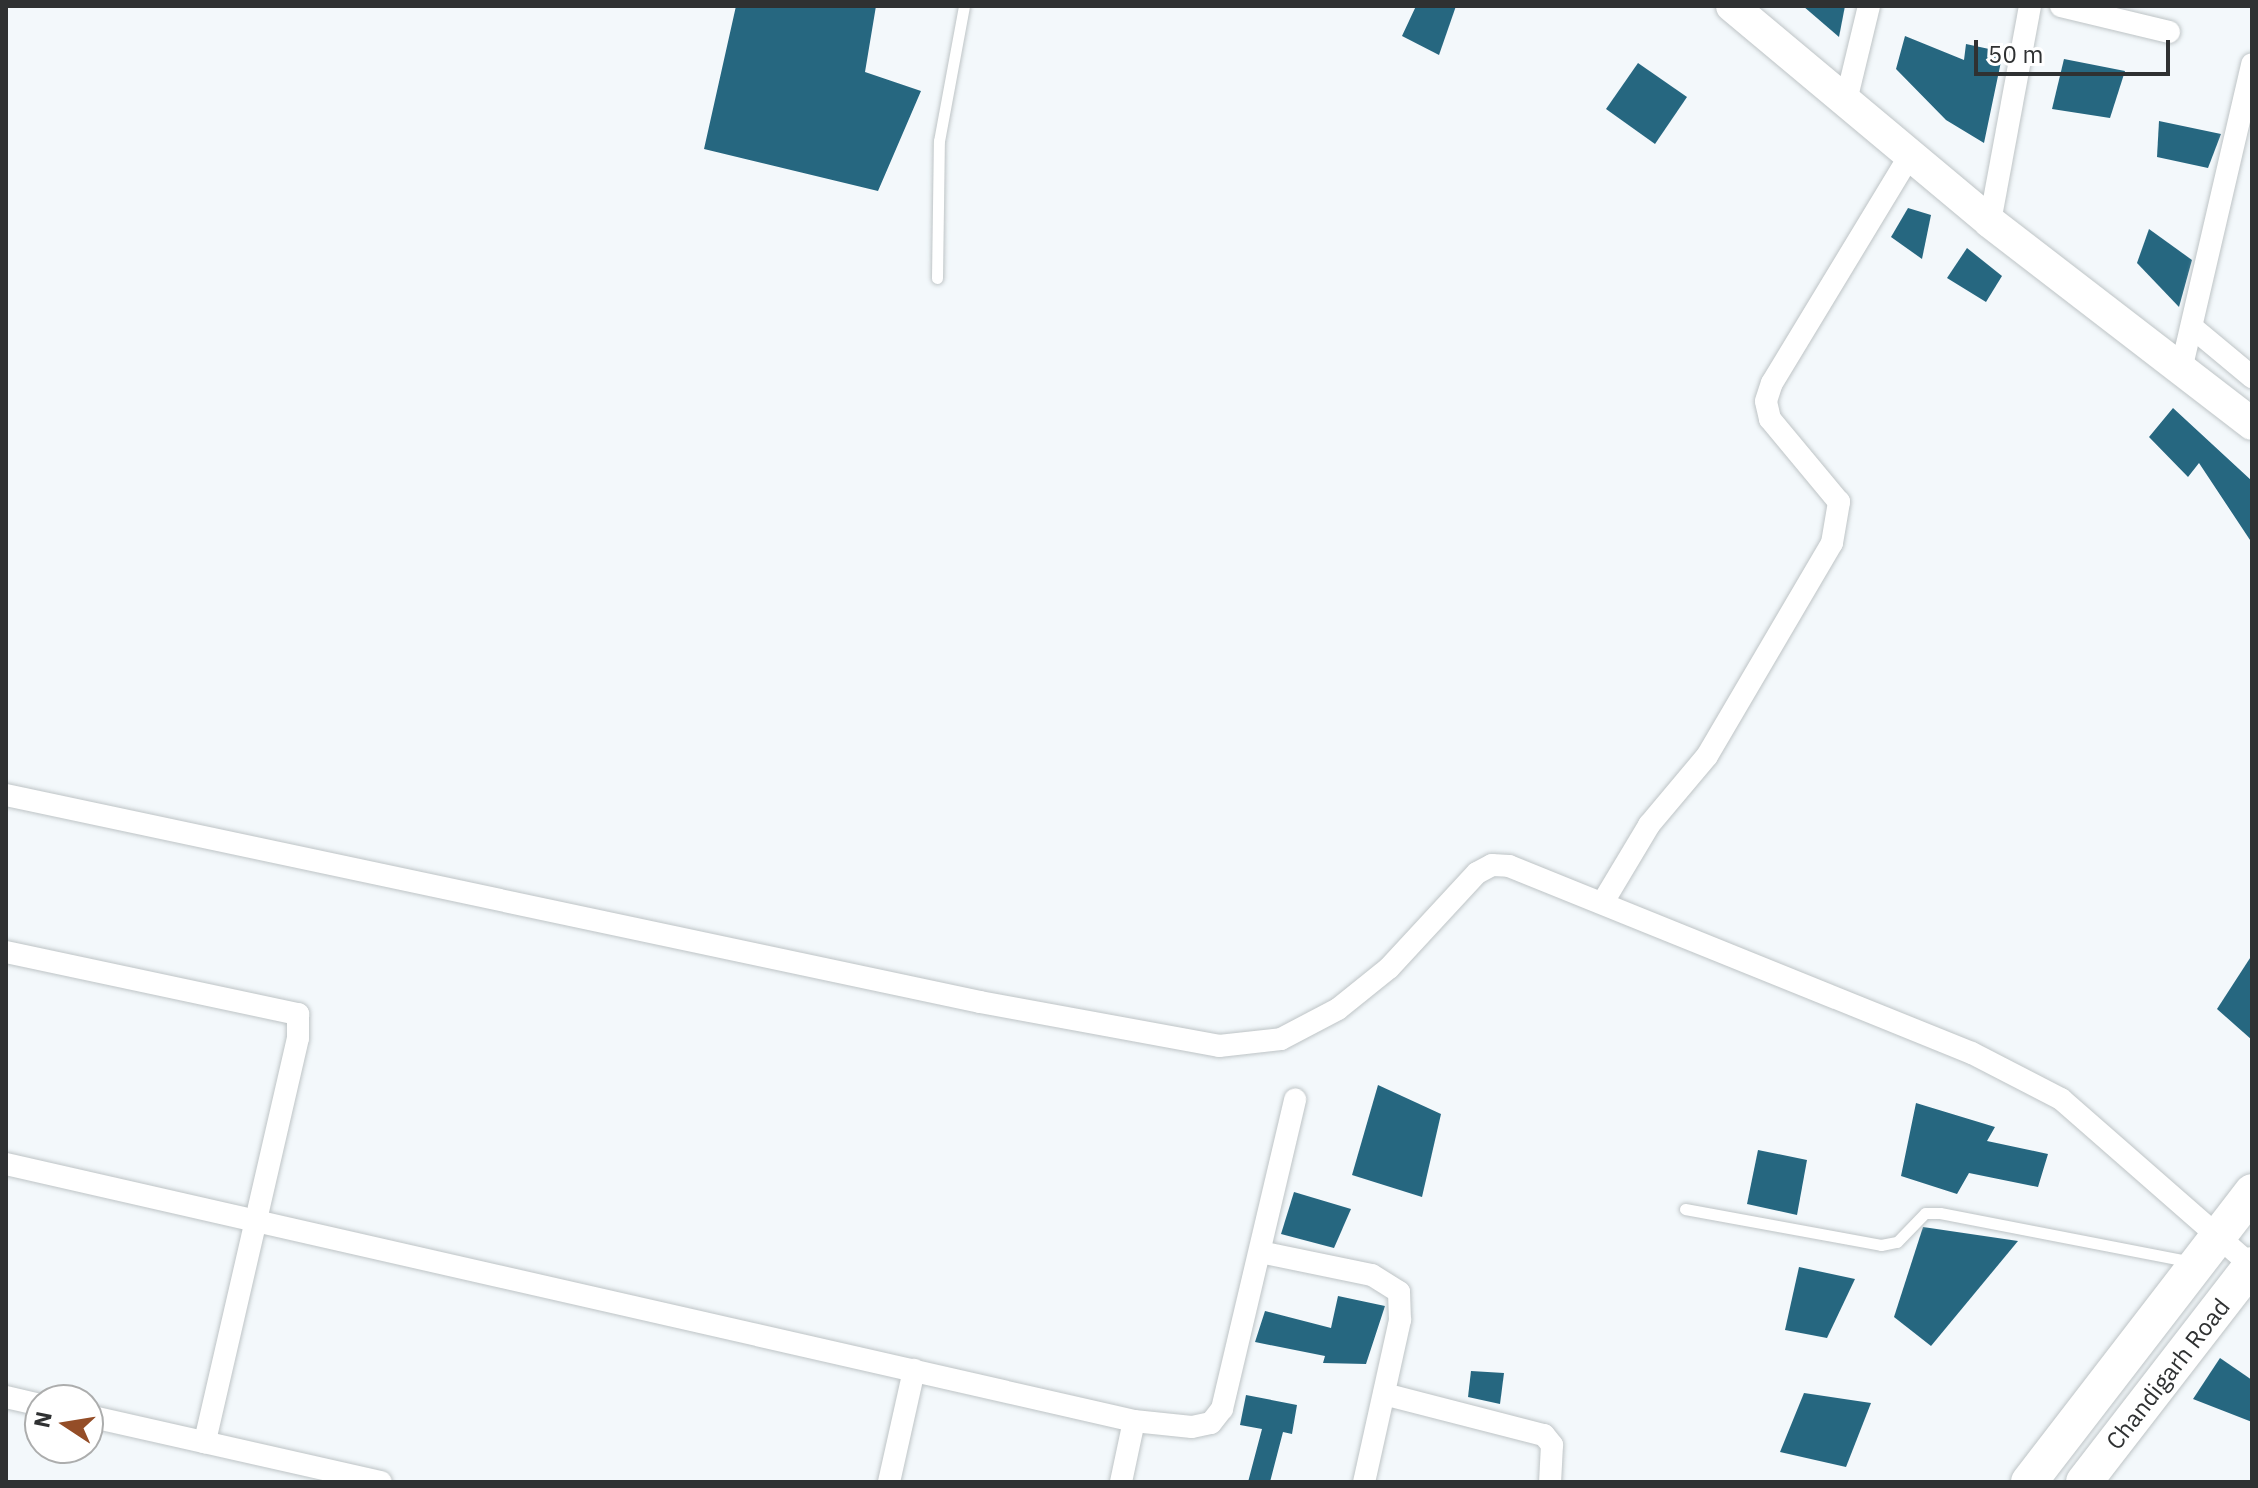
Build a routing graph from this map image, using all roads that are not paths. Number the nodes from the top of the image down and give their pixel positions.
1 (964, 6) edge
2 (1732, 6) edge
3 (1869, 6) edge
4 (2030, 6) edge
5 (2061, 6) edge
6 (2169, 32) dead end
7 (2252, 64) edge
8 (1846, 101) junction
9 (1910, 155) junction
10 (1990, 222) junction
11 (937, 278) dead end
12 (2193, 328) junction
13 (2181, 370) junction
14 (2252, 377) edge
15 (2252, 424) edge
16 (6, 795) edge
17 (1603, 902) junction
18 (6, 952) edge
19 (1295, 1099) dead end
20 (6, 1164) edge
21 (2252, 1192) edge
22 (1685, 1209) dead end
23 (257, 1220) junction
24 (2207, 1251) junction
25 (1260, 1252) junction
26 (2252, 1266) edge
27 (914, 1370) junction
28 (1384, 1394) junction
29 (104, 1420) edge
30 (1134, 1421) junction
31 (205, 1442) junction
32 (381, 1482) edge
33 (889, 1482) edge
34 (1121, 1482) edge
35 (1364, 1482) edge
36 (1550, 1482) edge
37 (2029, 1482) edge
38 (2084, 1482) edge

1 - 11 lane
2 - 8 street
3 - 8 street
4 - 10 street
5 - 6 street
7 - 12 street
8 - 9 street
9 - 10 street
9 - 17 street
10 - 13 street
12 - 13 street
12 - 14 street
13 - 15 street
16 - 17 street
17 - 24 street
18 - 23 street
19 - 25 street
20 - 23 street
21 - 24 main road
22 - 24 lane
23 - 27 street
23 - 31 street
24 - 26 street
24 - 37 main road
25 - 28 street
25 - 30 street
26 - 38 main road, Chandigarh Road
27 - 30 street
27 - 33 street
28 - 35 street
28 - 36 street
29 - 31 street
30 - 34 street
31 - 32 street

